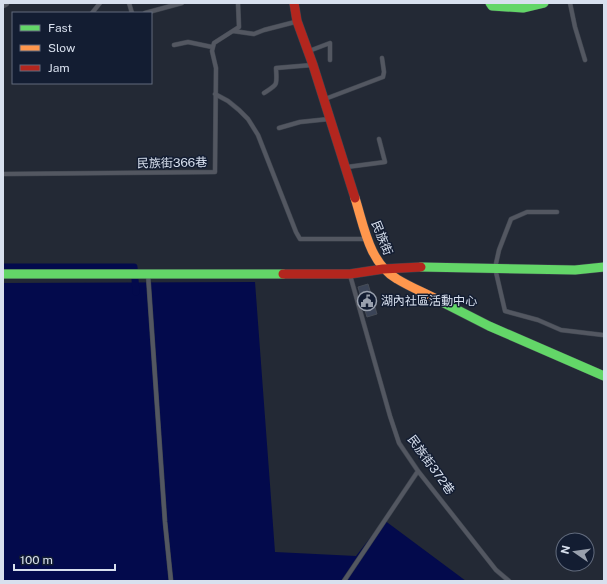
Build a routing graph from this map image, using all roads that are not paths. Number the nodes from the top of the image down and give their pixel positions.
1 (100, 3) edge
2 (182, 3) edge
3 (238, 3) edge
4 (294, 3) edge
5 (490, 3) edge
6 (544, 3) edge
7 (570, 3) edge
8 (93, 12) edge
9 (149, 12) edge
10 (298, 22) junction
11 (233, 31) junction
12 (174, 45) dead end
13 (212, 47) junction
14 (308, 51) junction
15 (382, 58) dead end
16 (330, 60) dead end
17 (585, 60) dead end
18 (313, 65) junction
19 (264, 93) dead end
20 (215, 94) junction
21 (324, 100) junction
22 (330, 119) junction
23 (279, 128) dead end
24 (379, 139) dead end
25 (345, 167) junction
26 (3, 174) edge
27 (557, 212) dead end
28 (368, 240) junction
29 (604, 267) edge
30 (495, 268) junction
31 (383, 269) junction
32 (3, 274) edge
33 (142, 274) junction
34 (350, 274) junction
35 (603, 335) edge
36 (604, 376) edge
37 (418, 471) junction
38 (171, 581) edge
39 (344, 581) edge
40 (509, 581) edge

1 - 8 lane
2 - 9 lane
3 - 11 lane
4 - 10 street, 民族街
5 - 6 street
7 - 17 lane
10 - 11 lane
10 - 14 street, 民族街
11 - 13 lane
12 - 13 lane
13 - 20 lane
14 - 16 lane
14 - 18 street, 民族街
15 - 21 lane
18 - 19 lane
18 - 21 street, 民族街
20 - 26 lane, 民族街366巷
20 - 28 lane
21 - 22 street, 民族街
22 - 23 lane
22 - 25 street, 民族街
24 - 25 lane
25 - 28 street, 民族街
27 - 30 lane
28 - 31 street, 民族街
29 - 30 street
30 - 31 street
30 - 35 lane
31 - 34 street
31 - 36 street, 民族街
32 - 33 street
33 - 34 street
33 - 38 lane
34 - 37 lane, 民族街372巷
37 - 39 lane
37 - 40 lane, 民族街372巷

